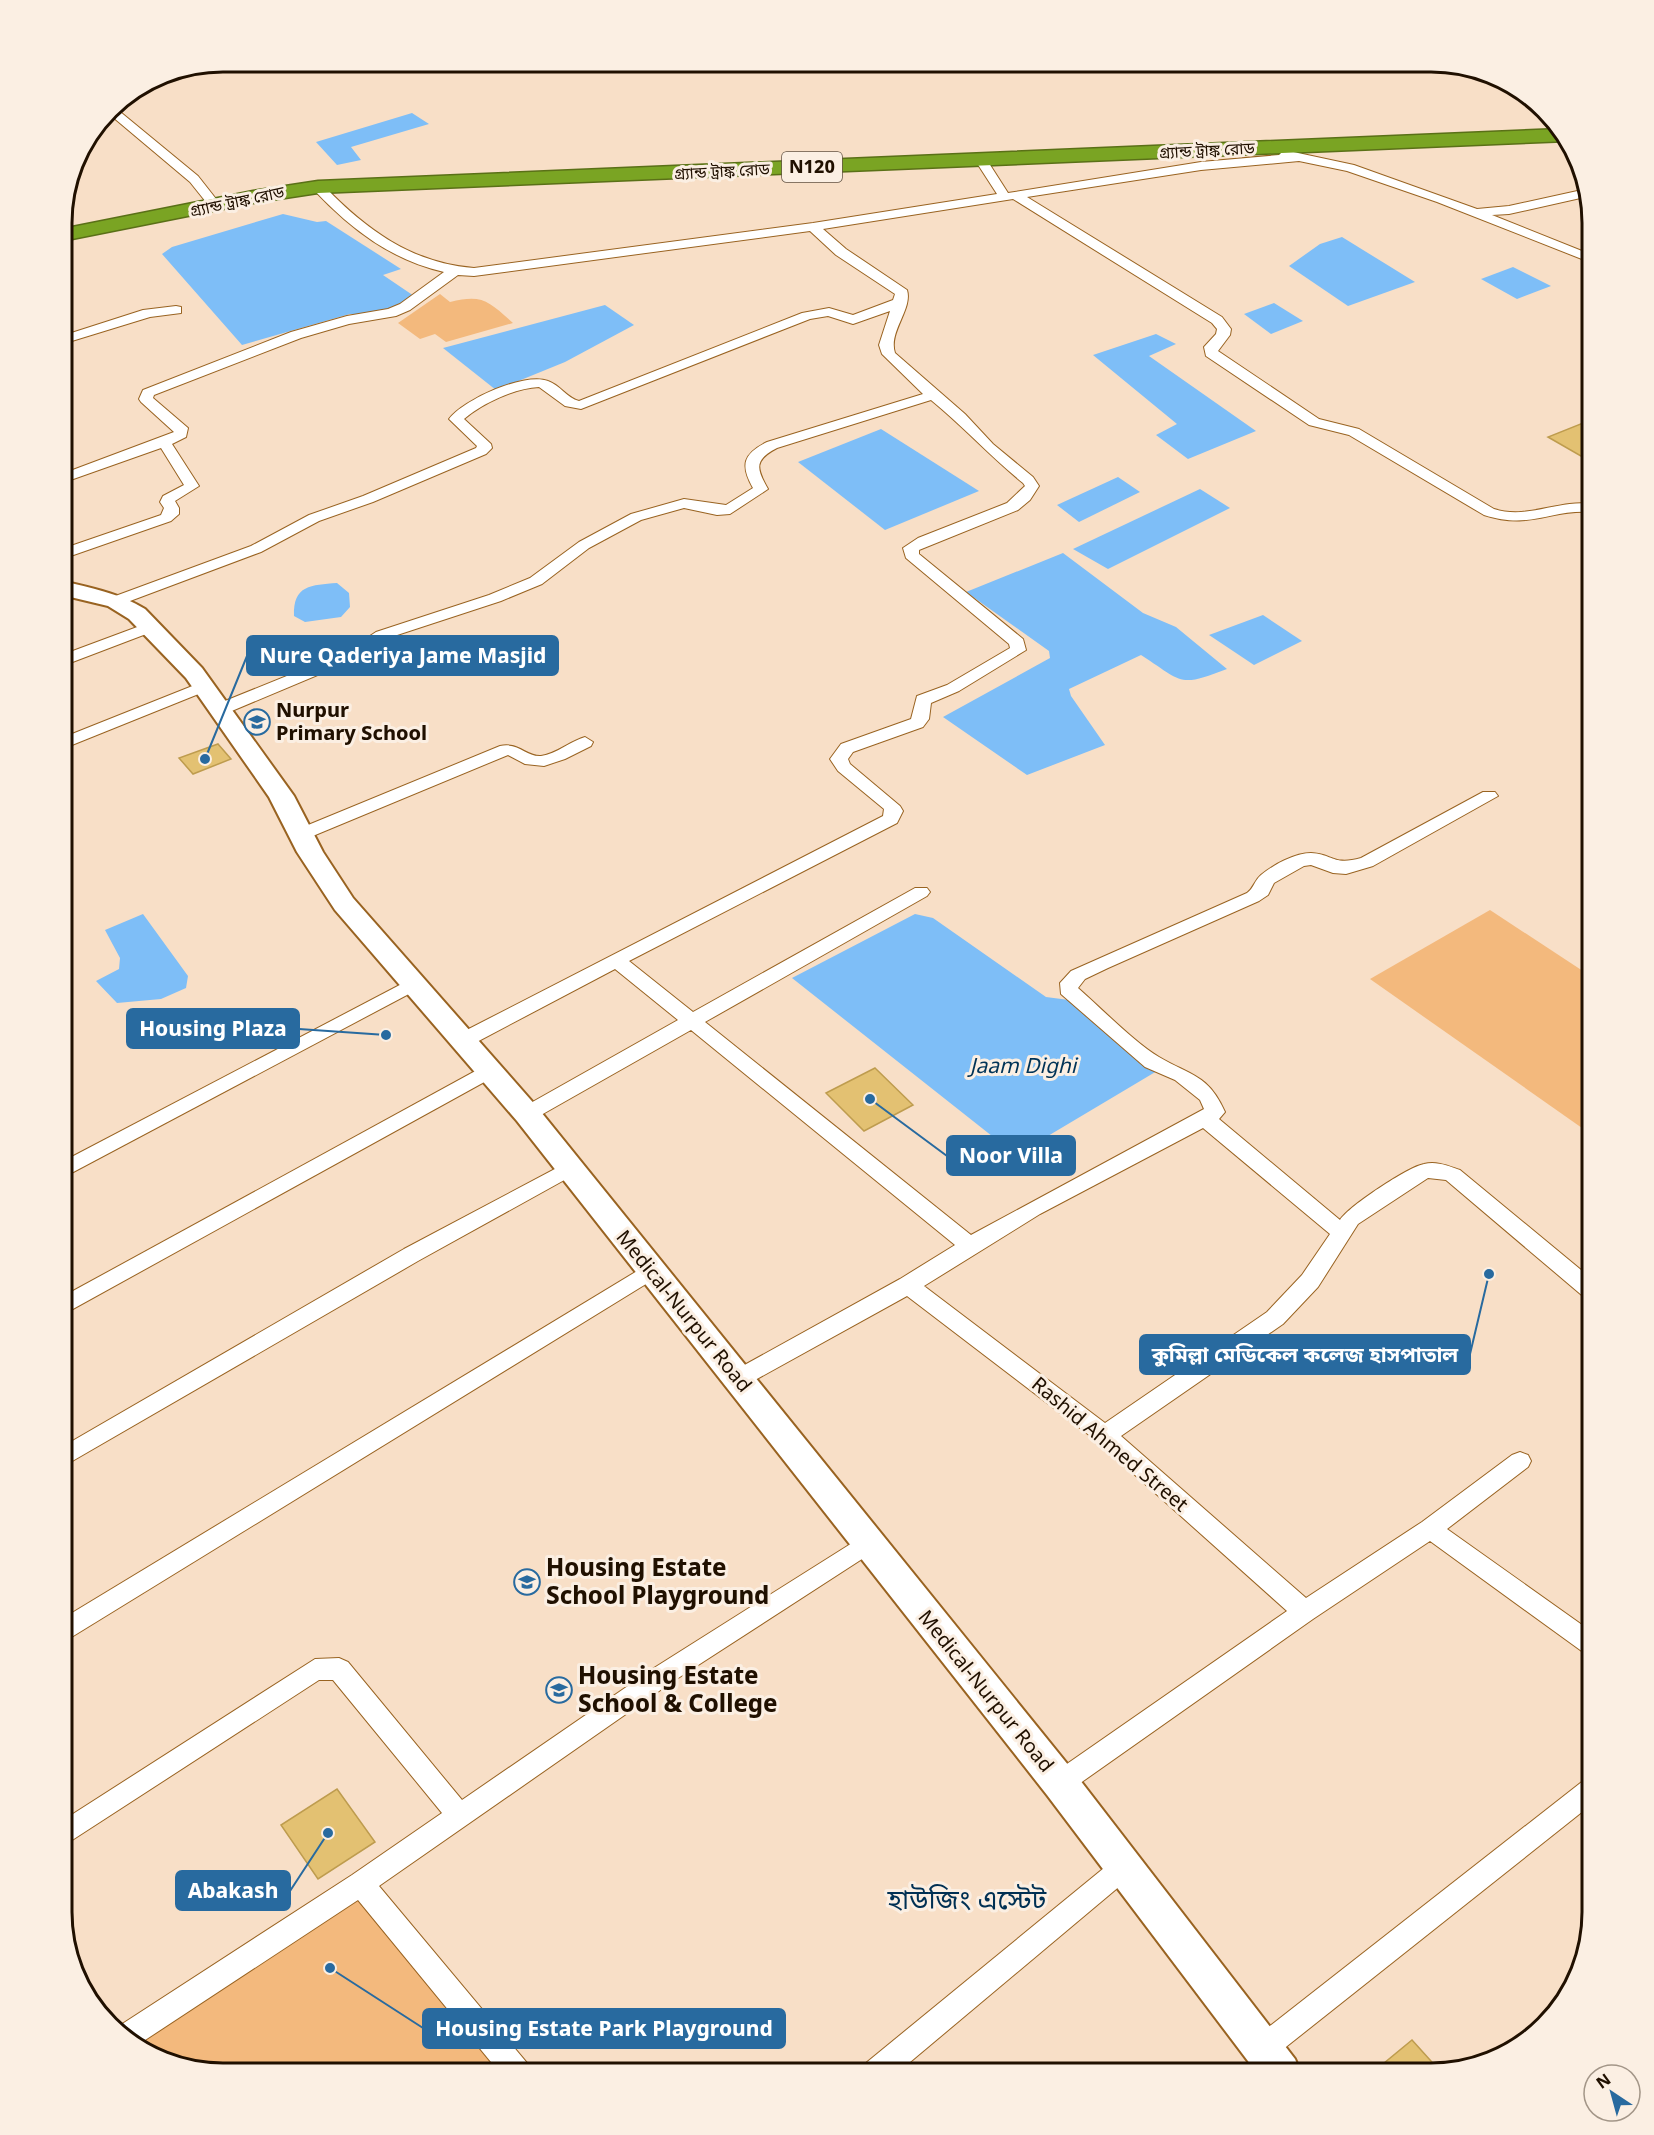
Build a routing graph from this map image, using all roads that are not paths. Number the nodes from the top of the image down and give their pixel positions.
1 (118, 114) edge
2 (1554, 135) edge
3 (1269, 147) junction
4 (1296, 158) junction
5 (981, 160) junction
6 (318, 187) junction
7 (1579, 194) edge
8 (1010, 196) junction
9 (214, 204) junction
10 (1474, 212) junction
11 (813, 227) junction
12 (72, 233) edge
13 (1582, 255) edge
14 (453, 272) junction
15 (901, 302) junction
16 (176, 310) dead end
17 (72, 337) edge
18 (933, 395) junction
19 (164, 442) junction
20 (72, 474) edge
21 (1582, 507) edge
22 (72, 550) edge
23 (72, 590) edge
24 (116, 601) junction
25 (148, 628) junction
26 (72, 657) edge
27 (213, 698) junction
28 (72, 741) edge
29 (585, 742) dead end
30 (1489, 796) dead end
31 (302, 834) junction
32 (921, 892) dead end
33 (616, 960) junction
34 (415, 983) junction
35 (692, 1021) junction
36 (464, 1040) junction
37 (490, 1070) junction
38 (527, 1114) junction
39 (1205, 1118) junction
40 (72, 1166) edge
41 (570, 1168) junction
42 (1343, 1234) junction
43 (970, 1246) junction
44 (652, 1270) junction
45 (1582, 1282) edge
46 (908, 1285) junction
47 (72, 1301) edge
48 (738, 1378) junction
49 (1105, 1435) junction
50 (72, 1452) edge
51 (1520, 1461) dead end
52 (1430, 1529) junction
53 (868, 1542) junction
54 (1305, 1612) junction
55 (72, 1625) edge
56 (1582, 1637) edge
57 (1060, 1783) junction
58 (1582, 1798) edge
59 (460, 1816) junction
60 (72, 1828) edge
61 (1125, 1867) junction
62 (361, 1884) junction
63 (132, 2033) edge
64 (1262, 2049) junction
65 (509, 2063) edge
66 (888, 2063) edge
67 (1273, 2063) edge

1 - 9 street
2 - 3 highway, গ্র্যান্ড ট্রাঙ্ক রোড / N120
3 - 4 street
3 - 5 highway, গ্র্যান্ড ট্রাঙ্ক রোড / N120
4 - 8 street
4 - 10 street
5 - 6 highway, গ্র্যান্ড ট্রাঙ্ক রোড / N120
5 - 8 street
6 - 9 highway, গ্র্যান্ড ট্রাঙ্ক রোড / N120
6 - 14 street
7 - 10 street
8 - 11 street
8 - 21 street
9 - 12 highway, গ্র্যান্ড ট্রাঙ্ক রোড / N120
10 - 13 street
11 - 14 street
11 - 15 street
14 - 19 street
15 - 18 street
15 - 24 street
16 - 17 street
18 - 27 street
18 - 33 street
19 - 20 street
19 - 22 street
23 - 24 street, Medical-Nurpur Road
24 - 25 street, Medical-Nurpur Road
25 - 26 street
25 - 27 street, Medical-Nurpur Road
27 - 28 street
27 - 31 street, Medical-Nurpur Road
29 - 31 street
30 - 39 street
31 - 34 street, Medical-Nurpur Road
32 - 35 street
33 - 35 street
33 - 36 street
34 - 36 street, Medical-Nurpur Road
34 - 40 street
35 - 38 street
35 - 43 street
36 - 37 street, Medical-Nurpur Road
37 - 38 street, Medical-Nurpur Road
37 - 47 street
38 - 41 street, Medical-Nurpur Road
39 - 42 street
39 - 43 street
41 - 44 street, Medical-Nurpur Road
41 - 50 street
42 - 45 street
42 - 49 street
43 - 46 street
44 - 48 street, Medical-Nurpur Road
44 - 55 street
46 - 48 street
46 - 49 street, Rashid Ahmed Street
48 - 53 street, Medical-Nurpur Road
49 - 54 street, Rashid Ahmed Street
51 - 52 street
52 - 54 street
52 - 56 street
53 - 57 street, Medical-Nurpur Road
53 - 59 street
54 - 57 street
57 - 61 street, Medical-Nurpur Road
58 - 64 street
59 - 60 street
59 - 62 street
61 - 64 street, Medical-Nurpur Road
61 - 66 street
62 - 63 street
62 - 65 street
64 - 67 street, Medical-Nurpur Road

